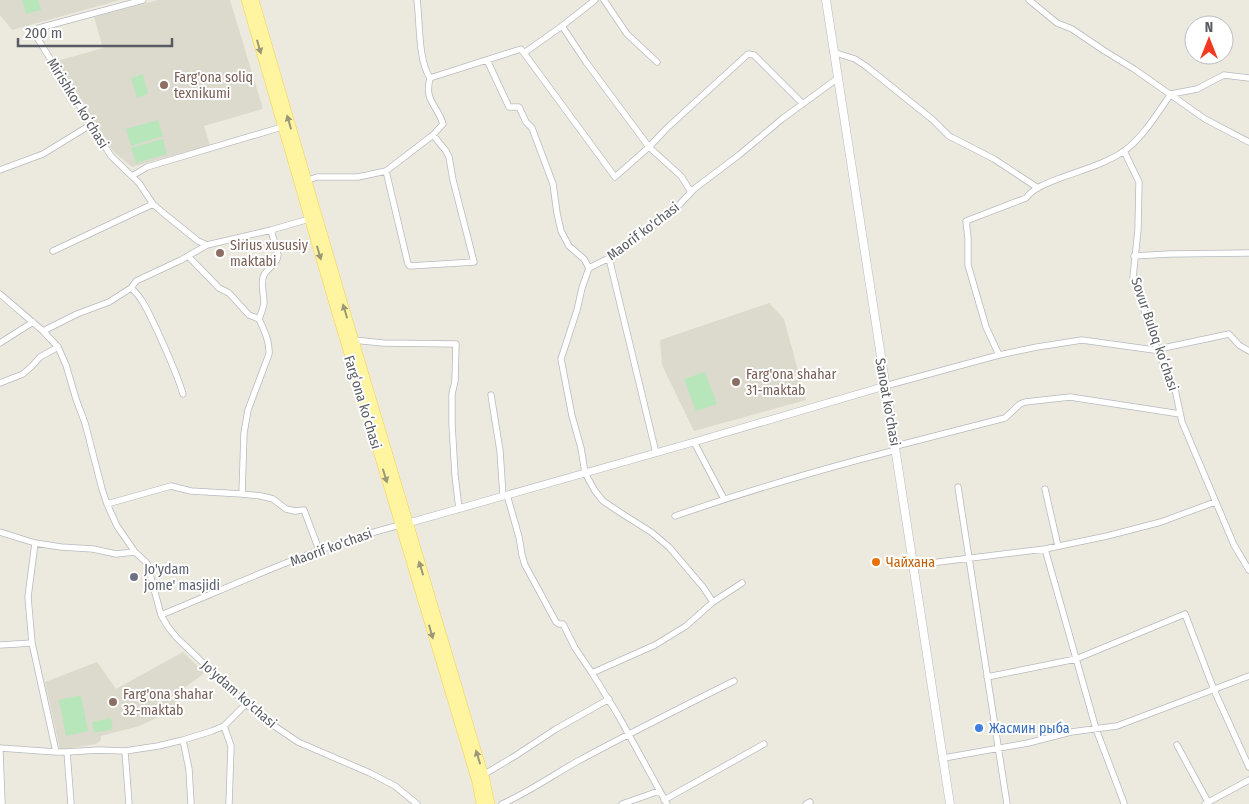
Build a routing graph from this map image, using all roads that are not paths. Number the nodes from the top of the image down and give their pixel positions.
1 (143, 0) edge
2 (417, 0) edge
3 (604, 0) edge
4 (826, 0) edge
5 (1029, 0) edge
6 (592, 1) edge
7 (251, 2) edge
8 (562, 26) junction
9 (833, 52) junction
10 (524, 53) junction
11 (487, 60) junction
12 (657, 62) dead end
13 (430, 78) junction
14 (838, 78) junction
15 (1249, 78) edge
16 (1171, 94) junction
17 (803, 104) junction
18 (92, 124) junction
19 (282, 127) junction
20 (433, 135) junction
21 (1249, 142) edge
22 (649, 148) junction
23 (1124, 151) junction
24 (0, 170) edge
25 (386, 171) junction
26 (132, 176) junction
27 (302, 182) junction
28 (1038, 188) junction
29 (691, 192) junction
30 (154, 204) junction
31 (309, 219) junction
32 (271, 230) junction
33 (207, 245) junction
34 (53, 251) dead end
35 (1249, 253) edge
36 (1134, 256) junction
37 (188, 257) junction
38 (609, 258) junction
39 (589, 268) junction
40 (131, 288) junction
41 (0, 294) edge
42 (259, 319) junction
43 (33, 322) junction
44 (43, 331) junction
45 (353, 340) junction
46 (0, 343) edge
47 (58, 347) junction
48 (1157, 349) junction
49 (1249, 351) edge
50 (999, 355) junction
51 (0, 383) edge
52 (885, 386) junction
53 (183, 394) dead end
54 (491, 395) dead end
55 (1180, 414) junction
56 (694, 442) junction
57 (896, 448) junction
58 (656, 453) junction
59 (585, 473) junction
60 (958, 487) dead end
61 (1045, 489) dead end
62 (242, 494) junction
63 (505, 495) junction
64 (724, 499) junction
65 (1215, 502) junction
66 (107, 504) junction
67 (459, 509) junction
68 (675, 516) dead end
69 (404, 524) junction
70 (0, 532) edge
71 (35, 544) junction
72 (1058, 546) junction
73 (1045, 549) junction
74 (319, 550) junction
75 (135, 552) junction
76 (970, 559) junction
77 (914, 565) junction
78 (1249, 570) edge
79 (742, 583) dead end
80 (713, 602) junction
81 (161, 615) junction
82 (32, 643) junction
83 (0, 646) edge
84 (1076, 659) junction
85 (592, 673) junction
86 (1249, 676) edge
87 (987, 677) junction
88 (734, 681) dead end
89 (1214, 690) junction
90 (609, 699) junction
91 (246, 704) junction
92 (224, 726) junction
93 (1096, 729) junction
94 (629, 734) junction
95 (183, 740) junction
96 (764, 744) dead end
97 (1178, 745) dead end
98 (1000, 748) junction
99 (0, 750) edge
100 (125, 751) junction
101 (56, 752) junction
102 (67, 752) junction
103 (944, 758) junction
104 (1249, 767) edge
105 (484, 775) junction
106 (1249, 780) edge
107 (659, 791) junction
108 (641, 801) edge
109 (666, 802) edge
110 (1206, 803) edge
111 (2, 804) edge
112 (71, 804) edge
113 (129, 804) edge
114 (191, 804) edge
115 (229, 804) edge
116 (417, 804) edge
117 (481, 804) edge
118 (490, 804) edge
119 (502, 804) edge
120 (622, 804) edge
121 (950, 804) edge
122 (1008, 804) edge
123 (1115, 804) edge
124 (1124, 804) edge

1 - 18 street, Mirishkor koʻchasi
2 - 13 street
3 - 12 street
4 - 9 main road, Sanoat ko'chasi
5 - 16 street
6 - 8 street
7 -> 19 main road, Fargʻona koʻchasi
27 -> 7 main road, Fargʻona koʻchasi
8 - 10 street
8 - 22 street
9 - 14 main road, Sanoat ko'chasi
9 - 28 street
10 - 11 street
10 - 22 street
11 - 13 street
11 - 39 street
13 - 20 street
14 - 17 street, Maorif ko'chasi
14 - 52 main road, Sanoat ko'chasi
15 - 16 street
16 - 21 street
16 - 23 street
17 - 22 street
17 - 29 street, Maorif ko'chasi
18 - 24 street
18 - 26 street, Mirishkor koʻchasi
19 - 26 street
19 - 27 main road, Fargʻona koʻchasi
20 - 25 street
20 - 25 street
22 - 29 street
23 - 28 street
23 - 36 street, Sovur Buloq koʻchasi
25 - 27 street
26 - 30 street, Mirishkor koʻchasi
27 - 31 main road, Fargʻona koʻchasi
45 -> 27 main road, Fargʻona koʻchasi
28 - 50 street
29 - 38 street, Maorif ko'chasi
30 - 33 street, Mirishkor koʻchasi
30 - 34 street
31 - 32 street
31 -> 69 main road, Fargʻona koʻchasi
32 - 33 street
32 - 42 street
33 - 37 street
35 - 36 street
36 - 48 street, Sovur Buloq koʻchasi
37 - 40 street
37 - 42 street
38 - 39 street, Maorif ko'chasi
38 - 58 street
39 - 59 street
40 - 44 street
40 - 53 street
41 - 43 street, Jo'ydam ko'chasi
42 - 62 street
43 - 44 street, Jo'ydam ko'chasi
43 - 46 street
44 - 47 street, Jo'ydam ko'chasi
45 - 67 street
45 - 69 main road, Fargʻona koʻchasi
47 - 51 street
47 - 66 street, Jo'ydam ko'chasi
48 - 49 street
48 - 50 street
48 - 55 street, Sovur Buloq koʻchasi
50 - 52 street
52 - 56 street, Maorif ko'chasi
52 - 57 main road, Sanoat ko'chasi
54 - 63 street
55 - 57 street
55 - 65 street, Sovur Buloq koʻchasi
56 - 58 street, Maorif ko'chasi
56 - 64 street
57 - 64 street
57 - 77 main road, Sanoat ko'chasi
58 - 59 street, Maorif ko'chasi
59 - 63 street, Maorif ko'chasi
59 - 80 street
60 - 76 street
61 - 72 street
62 - 66 street
62 - 74 street
63 - 67 street, Maorif ko'chasi
63 - 85 street
64 - 68 street
65 - 72 street
65 - 78 street, Sovur Buloq koʻchasi
66 - 75 street, Jo'ydam ko'chasi
67 - 69 street, Maorif ko'chasi
69 - 74 street, Maorif ko'chasi
105 -> 69 main road, Fargʻona koʻchasi
69 -> 117 main road, Fargʻona koʻchasi
70 - 71 street
71 - 75 street
71 - 82 street
72 - 73 street
73 - 76 street
73 - 84 street
74 - 81 street, Maorif ko'chasi
75 - 81 street, Jo'ydam ko'chasi
76 - 77 street
76 - 87 street
77 - 103 main road, Sanoat ko'chasi
79 - 80 street
80 - 85 street
81 - 91 street, Jo'ydam ko'chasi
82 - 83 street
82 - 101 street
84 - 87 street
84 - 89 street
84 - 93 street
85 - 90 street
86 - 89 street
87 - 98 street
88 - 94 street
89 - 93 street
89 - 104 street
90 - 94 street
90 - 105 street
91 - 92 street
91 - 116 street, Jo'ydam ko'chasi
92 - 95 street
92 - 115 street
93 - 98 street
93 - 124 street
94 - 107 street
94 - 119 street
95 - 100 street
95 - 114 street
96 - 109 street
97 - 110 street
98 - 103 street
98 - 122 street
99 - 101 street
99 - 111 street
100 - 102 street
100 - 113 street
101 - 102 street
102 - 112 street
103 - 121 main road, Sanoat ko'chasi
105 - 118 main road, Fargʻona koʻchasi
106 - 110 street
107 - 108 street
107 - 109 street
108 - 120 street
123 - 124 street

